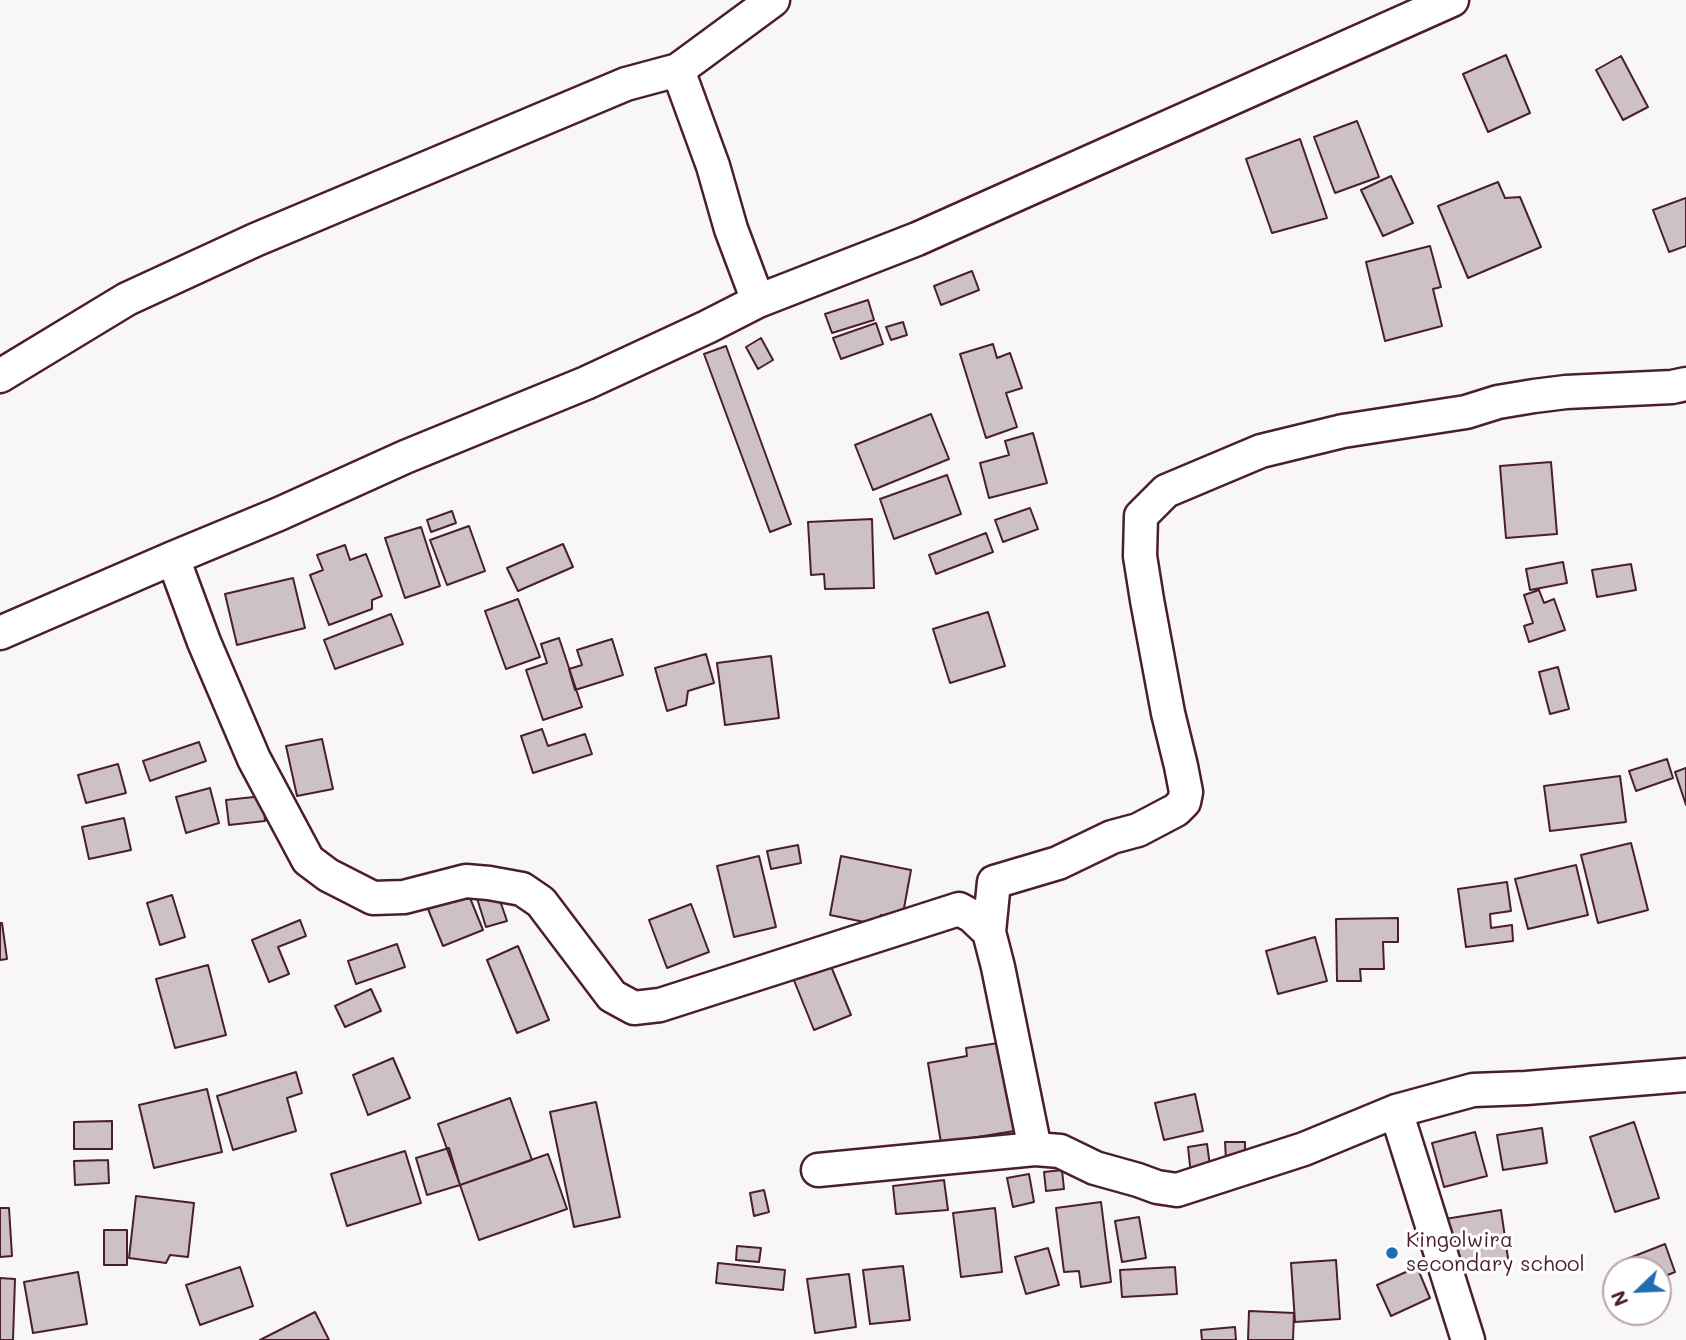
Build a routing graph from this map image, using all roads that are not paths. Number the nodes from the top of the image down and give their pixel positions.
1 (773, 0) edge
2 (1452, 0) edge
3 (678, 70) junction
4 (758, 301) junction
5 (0, 376) edge
6 (1686, 384) edge
7 (173, 558) junction
8 (0, 633) edge
9 (989, 932) junction
10 (1686, 1075) edge
11 (1396, 1111) junction
12 (1035, 1149) junction
13 (818, 1170) dead end
14 (1468, 1340) edge

1 - 3 street
2 - 4 street
3 - 4 street
3 - 5 street
4 - 7 street
6 - 9 street
7 - 8 street
7 - 9 street
9 - 12 street
10 - 11 street
11 - 12 street
11 - 14 street
12 - 13 street

